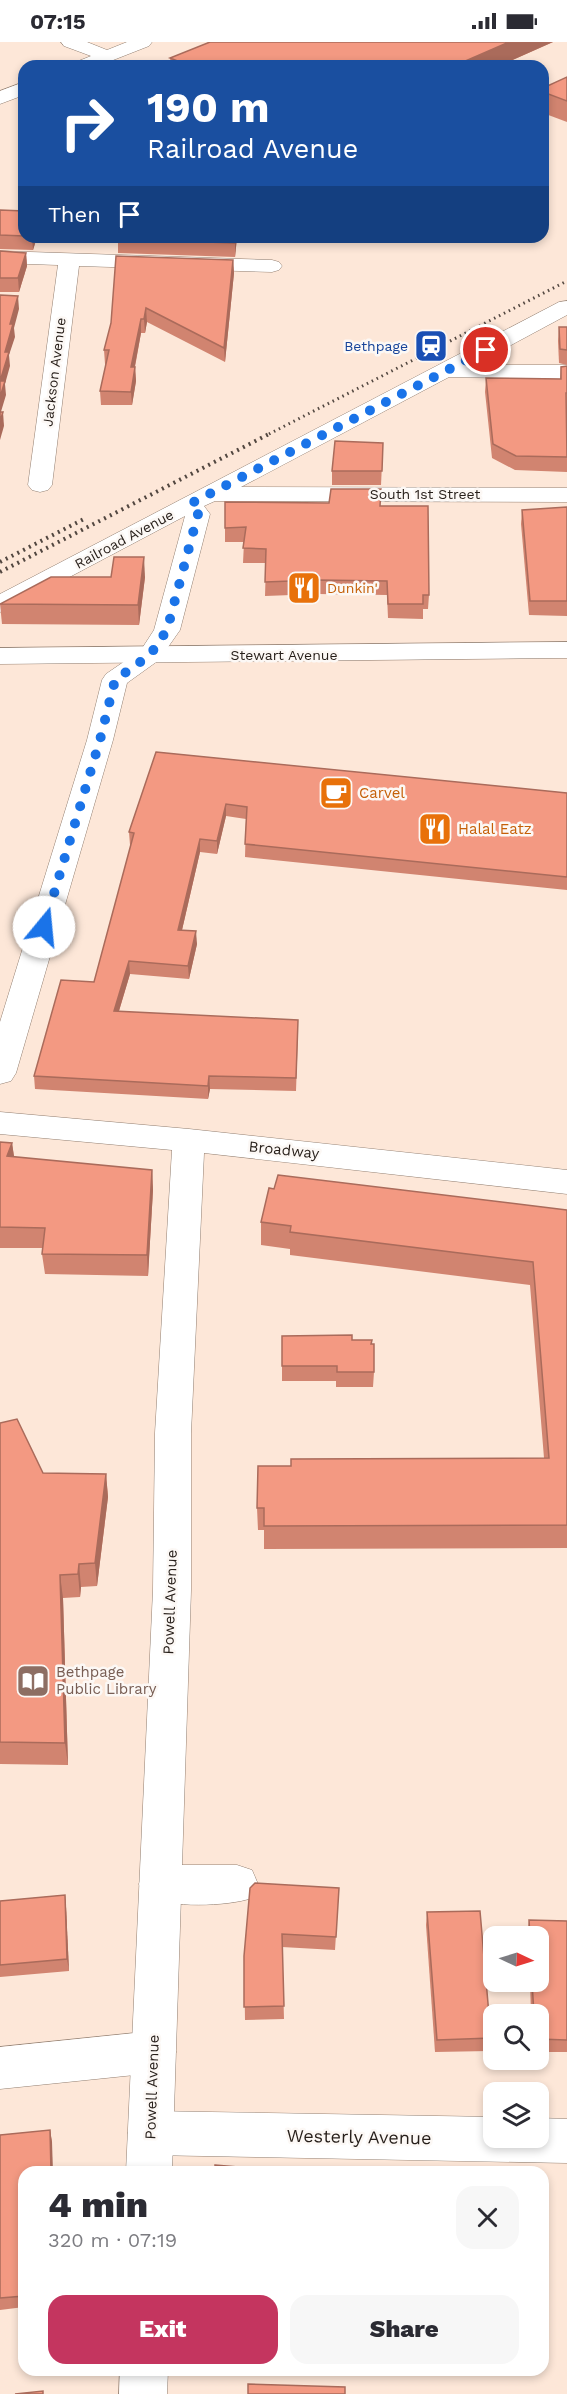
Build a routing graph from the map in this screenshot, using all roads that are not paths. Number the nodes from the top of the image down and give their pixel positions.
1 (70, 42) edge
2 (143, 42) edge
3 (108, 56) junction
4 (98, 60) edge
5 (18, 90) edge
6 (0, 98) edge
7 (0, 257) edge
8 (69, 259) junction
9 (272, 266) dead end
10 (567, 308) edge
11 (445, 371) junction
12 (567, 372) edge
13 (40, 485) dead end
14 (567, 495) edge
15 (201, 499) junction
16 (0, 604) edge
17 (567, 650) edge
18 (150, 655) junction
19 (0, 656) edge
20 (0, 1073) edge
21 (0, 1123) edge
22 (189, 1140) junction
23 (567, 1182) edge
24 (160, 1884) junction
25 (237, 1884) dead end
26 (154, 2052) junction
27 (0, 2068) edge
28 (567, 2141) edge
29 (150, 2152) edge
30 (144, 2376) edge
31 (143, 2394) edge

1 - 3 street
2 - 3 street
3 - 4 street
5 - 6 street
7 - 8 street
8 - 9 street
8 - 13 street, Jackson Avenue
10 - 11 street, Railroad Avenue
11 - 12 street
11 - 15 street, Railroad Avenue
14 - 15 street, South 1st Street
15 - 16 street, Railroad Avenue
15 - 18 street
17 - 18 street, Stewart Avenue
18 - 19 street, Stewart Avenue
18 - 20 street
21 - 22 street, Broadway
22 - 23 street, Broadway
22 - 24 street, Powell Avenue
24 - 25 street
24 - 26 street, Powell Avenue
26 - 27 street
26 - 29 street, Powell Avenue
28 - 29 street, Westerly Avenue
30 - 31 street

